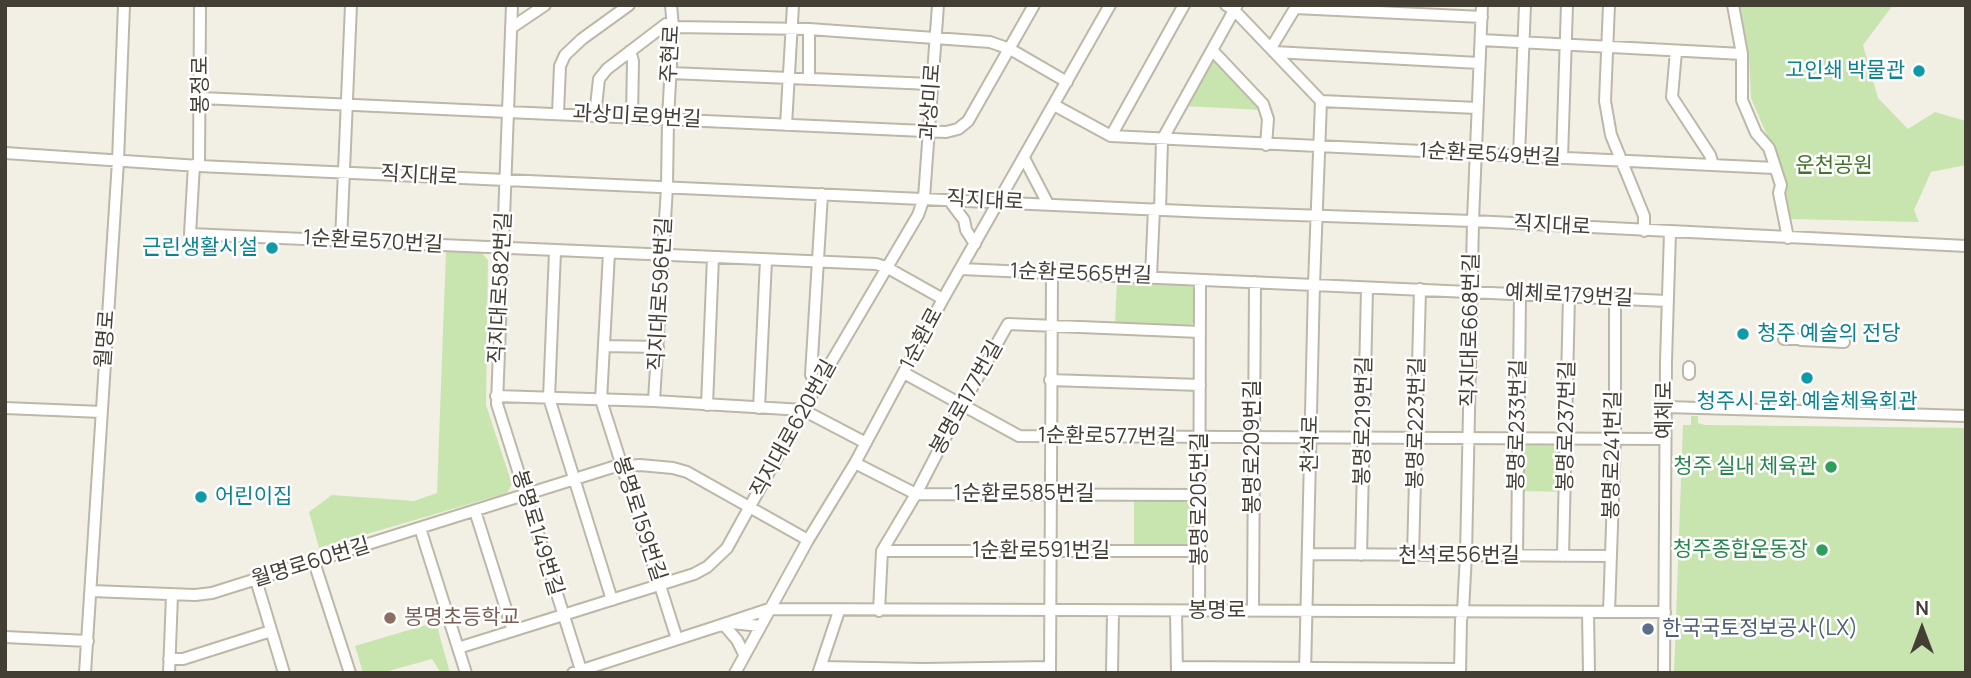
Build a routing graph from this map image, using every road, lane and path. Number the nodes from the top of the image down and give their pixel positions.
1 (124, 5) edge
2 (200, 5) edge
3 (351, 5) edge
4 (512, 5) edge
5 (545, 5) edge
6 (629, 5) edge
7 (671, 5) edge
8 (793, 5) edge
9 (938, 5) edge
10 (1034, 5) edge
11 (1110, 5) edge
12 (1184, 5) edge
13 (1482, 5) edge
14 (1525, 5) edge
15 (1567, 5) edge
16 (1609, 5) edge
17 (1733, 5) edge
18 (1232, 7) edge
19 (1296, 7) edge
20 (1482, 18) junction
21 (673, 27) junction
22 (511, 28) junction
23 (792, 29) junction
24 (809, 29) junction
25 (936, 39) junction
26 (1481, 40) junction
27 (1524, 42) junction
28 (1565, 44) junction
29 (1606, 47) junction
30 (1010, 49) junction
31 (1212, 50) junction
32 (1272, 50) junction
33 (630, 51) junction
34 (1676, 51) junction
35 (1742, 54) junction
36 (1479, 63) junction
37 (671, 73) junction
38 (788, 76) junction
39 (809, 78) junction
40 (1067, 82) junction
41 (931, 84) junction
42 (201, 98) junction
43 (1321, 101) junction
44 (346, 104) junction
45 (1054, 105) junction
46 (1477, 108) junction
47 (508, 111) junction
48 (558, 113) junction
49 (595, 115) junction
50 (632, 117) junction
51 (668, 119) junction
52 (786, 125) junction
53 (928, 132) junction
54 (1111, 136) junction
55 (1162, 140) junction
56 (1266, 145) junction
57 (1318, 147) junction
58 (5, 153) edge
59 (1475, 155) junction
60 (1519, 156) junction
61 (1024, 158) junction
62 (1562, 158) junction
63 (118, 161) junction
64 (1622, 162) junction
65 (197, 165) junction
66 (1713, 165) junction
67 (1774, 168) junction
68 (345, 172) junction
69 (506, 180) junction
70 (667, 187) junction
71 (822, 194) junction
72 (924, 198) junction
73 (949, 200) junction
74 (999, 202) junction
75 (1048, 204) junction
76 (1157, 209) junction
77 (1316, 214) junction
78 (1473, 221) junction
79 (1644, 231) junction
80 (1670, 232) junction
81 (190, 234) joint
82 (1788, 238) junction
83 (341, 241) junction
84 (975, 244) junction
85 (1966, 246) edge
86 (503, 248) junction
87 (555, 251) junction
88 (610, 253) junction
89 (664, 256) junction
90 (713, 257) junction
91 (766, 260) junction
92 (817, 261) junction
93 (886, 267) junction
94 (961, 269) junction
95 (1052, 273) junction
96 (1151, 276) junction
97 (1200, 281) junction
98 (1255, 282) junction
99 (1314, 284) junction
100 (1367, 288) junction
101 (1420, 289) junction
102 (1471, 292) junction
103 (1520, 294) junction
104 (1569, 296) junction
105 (943, 299) junction
106 (1615, 299) junction
107 (1667, 301) junction
108 (1051, 325) junction
109 (1200, 331) junction
110 (1783, 339) dead end
111 (1844, 342) dead end
112 (604, 346) junction
113 (658, 347) junction
114 (904, 373) junction
115 (1050, 380) junction
116 (818, 385) junction
117 (1200, 386) junction
118 (496, 396) junction
119 (549, 398) junction
120 (601, 400) junction
121 (654, 401) junction
122 (707, 405) junction
123 (962, 405) junction
124 (1666, 407) junction
125 (5, 408) edge
126 (759, 408) junction
127 (803, 410) junction
128 (102, 412) junction
129 (1966, 416) edge
130 (1050, 436) junction
131 (1201, 438) junction
132 (1253, 438) junction
133 (1311, 438) junction
134 (1365, 438) junction
135 (1418, 438) junction
136 (1469, 439) junction
137 (1518, 439) junction
138 (1568, 439) junction
139 (1615, 439) junction
140 (1665, 439) junction
141 (866, 443) junction
142 (855, 463) junction
143 (622, 467) junction
144 (574, 480) junction
145 (916, 494) junction
146 (1049, 494) junction
147 (525, 495) junction
148 (1200, 495) junction
149 (751, 507) junction
150 (475, 511) junction
151 (420, 528) junction
152 (808, 540) junction
153 (882, 551) junction
154 (1049, 551) junction
155 (1199, 551) junction
156 (1308, 554) junction
157 (1361, 555) junction
158 (1466, 555) junction
159 (1413, 556) junction
160 (1517, 556) junction
161 (1563, 556) junction
162 (1611, 556) junction
163 (314, 562) junction
164 (256, 580) junction
165 (661, 586) junction
166 (91, 591) junction
167 (172, 595) junction
168 (612, 600) junction
169 (769, 609) junction
170 (1049, 610) junction
171 (839, 611) junction
172 (879, 611) junction
173 (1113, 611) junction
174 (1176, 611) junction
175 (1199, 611) junction
176 (1253, 611) junction
177 (1463, 611) junction
178 (1307, 612) junction
179 (1588, 612) junction
180 (1609, 612) junction
181 (1665, 612) junction
182 (563, 616) junction
183 (719, 626) junction
184 (760, 626) junction
185 (271, 631) junction
186 (513, 631) junction
187 (5, 637) edge
188 (677, 639) junction
189 (88, 641) junction
190 (458, 648) junction
191 (744, 654) junction
192 (170, 659) junction
193 (820, 670) edge
194 (1050, 670) edge
195 (1177, 670) edge
196 (1306, 670) edge
197 (1361, 670) edge
198 (1407, 670) edge
199 (1460, 671) edge
200 (579, 672) edge
201 (925, 672) edge
202 (85, 673) edge
203 (169, 673) edge
204 (284, 673) edge
205 (350, 673) edge
206 (466, 673) edge
207 (735, 673) edge
208 (1112, 673) edge
209 (1589, 673) edge
210 (1664, 673) edge

1 - 63 street, 월명로
2 - 42 street, 봉정로
3 - 44 street
4 - 22 street, 직지대로582번길
5 - 22 street
6 - 48 street
7 - 21 street, 주현로
8 - 23 street
9 - 25 street, 과상미로
10 - 30 street, 과상미로9번길
11 - 40 street, 1순환로
12 - 54 street
13 - 20 street, 직지대로668번길
14 - 27 street
15 - 28 street
16 - 29 street
17 - 35 street
18 - 31 street
18 - 32 street
19 - 20 street
19 - 32 street
20 - 26 street, 직지대로668번길
21 - 23 street
21 - 33 street
21 - 37 street, 주현로
22 - 47 street, 직지대로582번길
23 - 24 street
23 - 38 street
24 - 25 street
24 - 39 street
25 - 30 street
25 - 41 street, 과상미로
26 - 27 street
26 - 36 street, 직지대로668번길
27 - 28 street
27 - 60 street
28 - 29 street
28 - 62 street
29 - 34 street
29 - 64 street
30 - 40 street
30 - 53 street, 과상미로9번길
31 - 55 street
31 - 56 street
32 - 36 street
32 - 43 street
33 - 49 street
33 - 50 street
34 - 35 street
34 - 66 street
35 - 67 street
36 - 46 street, 직지대로668번길
37 - 38 street
37 - 51 street, 주현로
38 - 39 street
38 - 52 street
39 - 41 street
40 - 45 street, 1순환로
41 - 53 street, 과상미로
42 - 44 street, 과상미로9번길
42 - 65 street, 봉정로
43 - 46 street
43 - 57 street, 천석로
44 - 47 street, 과상미로9번길
44 - 68 street
45 - 54 street, 1순환로549번길
45 - 61 street, 1순환로
46 - 59 street, 직지대로668번길
47 - 48 street, 과상미로9번길
47 - 69 street, 직지대로582번길
48 - 49 street, 과상미로9번길
49 - 50 street, 과상미로9번길
50 - 51 street, 과상미로9번길
51 - 52 street, 과상미로9번길
51 - 70 street, 주현로
52 - 53 street, 과상미로9번길
53 - 72 street, 과상미로
54 - 55 street, 1순환로549번길
55 - 56 street, 1순환로549번길
55 - 76 street
56 - 57 street, 1순환로549번길
57 - 59 street, 1순환로549번길
57 - 77 street, 천석로
58 - 63 street, 직지대로
59 - 60 street, 1순환로549번길
59 - 78 street, 직지대로668번길
60 - 62 street, 1순환로549번길
61 - 74 street, 1순환로
61 - 75 street
62 - 64 street, 1순환로549번길
63 - 65 street, 직지대로
63 - 128 street, 월명로
64 - 66 street, 1순환로549번길
64 - 79 street
65 - 68 street, 직지대로
65 - 81 street, 봉정로
66 - 67 street, 1순환로549번길
67 - 82 street
68 - 69 street, 직지대로
68 - 83 street
69 - 70 street, 직지대로
69 - 86 street, 직지대로582번길
70 - 71 street, 직지대로
70 - 89 street, 직지대로596번길
71 - 72 street, 직지대로
71 - 92 street
72 - 73 street, 직지대로
72 - 93 street, 직지대로620번길
73 - 74 street, 직지대로
73 - 84 street
74 - 75 street, 직지대로
74 - 84 street, 1순환로
75 - 76 street, 직지대로
76 - 77 street, 직지대로
76 - 96 street
77 - 78 street, 직지대로
77 - 99 street, 천석로
78 - 79 street, 직지대로
78 - 102 street, 직지대로668번길
79 - 80 street, 직지대로
80 - 82 street, 직지대로
80 - 107 street, 예체로
81 - 83 street, 1순환로570번길
82 - 85 street, 직지대로
83 - 86 street, 1순환로570번길
84 - 94 street, 1순환로
86 - 87 street, 1순환로570번길
86 - 118 street, 직지대로582번길
87 - 88 street, 1순환로570번길
87 - 119 street
88 - 89 street, 1순환로570번길
88 - 112 street
89 - 90 street, 1순환로570번길
89 - 113 street, 직지대로596번길
90 - 91 street, 1순환로570번길
90 - 122 street
91 - 92 street, 1순환로570번길
91 - 126 street
92 - 93 street, 1순환로570번길
92 - 116 street
93 - 105 street, 1순환로570번길
93 - 116 street, 직지대로620번길
94 - 95 street, 1순환로565번길
94 - 105 street, 1순환로
95 - 96 street, 1순환로565번길
95 - 108 street
96 - 97 street, 1순환로565번길
97 - 98 street, 1순환로565번길
97 - 109 street, 봉명로205번길
98 - 99 street, 1순환로565번길
98 - 132 street, 봉명로209번길
99 - 100 street, 예체로179번길
99 - 133 street, 천석로
100 - 101 street, 예체로179번길
100 - 134 street, 봉명로219번길
101 - 102 street, 예체로179번길
101 - 135 street, 봉명로223번길
102 - 103 street, 예체로179번길
102 - 136 street, 직지대로668번길
103 - 104 street, 예체로179번길
103 - 137 street, 봉명로233번길
104 - 106 street, 예체로179번길
104 - 138 street, 봉명로237번길
105 - 114 street, 1순환로
106 - 107 street, 예체로179번길
106 - 139 street, 봉명로241번길
107 - 124 street, 예체로
108 - 109 street, 봉명로177번길
108 - 115 street
108 - 123 street, 봉명로177번길
109 - 117 street, 봉명로205번길
110 - 111 street
112 - 113 street
112 - 120 street
113 - 121 street, 직지대로596번길
114 - 123 street, 1순환로577번길
114 - 141 street, 1순환로
115 - 117 street
115 - 130 street
116 - 127 street, 직지대로620번길
117 - 131 street, 봉명로205번길
118 - 119 street
118 - 147 street, 봉명로149번길
119 - 120 street
119 - 144 street
120 - 121 street
120 - 143 street, 봉명로159번길
121 - 122 street
122 - 126 street
123 - 130 street, 1순환로577번길
123 - 145 street, 봉명로177번길
124 - 129 street
124 - 140 street, 예체로
125 - 128 street
126 - 127 street
127 - 141 street
127 - 149 street, 직지대로620번길
128 - 166 street, 월명로
130 - 131 street, 1순환로577번길
130 - 146 street
131 - 132 street, 1순환로577번길
131 - 148 street, 봉명로205번길
132 - 133 street, 1순환로577번길
132 - 176 street, 봉명로209번길
133 - 134 street, 1순환로577번길
133 - 156 street, 천석로
134 - 135 street, 1순환로577번길
134 - 157 street, 봉명로219번길
135 - 136 street, 1순환로577번길
135 - 159 street, 봉명로223번길
136 - 137 street, 1순환로577번길
136 - 158 street, 직지대로668번길
137 - 138 street, 1순환로577번길
137 - 160 street, 봉명로233번길
138 - 139 street, 1순환로577번길
138 - 161 street, 봉명로237번길
139 - 140 street, 1순환로577번길
139 - 162 street, 봉명로241번길
140 - 181 street, 예체로
141 - 142 street, 1순환로
142 - 145 street, 1순환로585번길
142 - 152 street, 1순환로
143 - 144 street, 월명로60번길
143 - 149 street, 월명로60번길
143 - 165 street, 봉명로159번길
144 - 147 street, 월명로60번길
144 - 168 street
145 - 146 street, 1순환로585번길
145 - 153 street, 봉명로177번길
146 - 148 street, 1순환로585번길
146 - 154 street
147 - 150 street, 월명로60번길
147 - 182 street, 봉명로149번길
148 - 155 street, 봉명로205번길
149 - 152 street, 월명로60번길
149 - 165 street, 직지대로620번길
150 - 151 street, 월명로60번길
150 - 186 street
151 - 163 street, 월명로60번길
151 - 190 street
152 - 169 street, 1순환로
153 - 154 street, 1순환로591번길
153 - 172 street, 봉명로177번길
154 - 155 street, 1순환로591번길
154 - 170 street
155 - 175 street, 봉명로205번길
156 - 157 street, 천석로56번길
156 - 178 street, 천석로
157 - 159 street, 천석로56번길
158 - 159 street, 천석로56번길
158 - 160 street, 천석로56번길
158 - 177 street, 직지대로668번길
160 - 161 street, 천석로56번길
161 - 162 street, 천석로56번길
162 - 180 street, 봉명로241번길
163 - 164 street, 월명로60번길
163 - 205 street
164 - 167 street, 월명로60번길
164 - 185 street
165 - 168 street, 직지대로620번길
165 - 188 street, 봉명로159번길
166 - 167 street, 월명로60번길
166 - 189 street, 월명로
167 - 192 street
168 - 182 street, 직지대로620번길
169 - 171 street, 봉명로
169 - 183 street
169 - 184 street, 1순환로
170 - 172 street, 봉명로
170 - 173 street, 봉명로
170 - 194 street
171 - 172 street, 봉명로
171 - 193 street
173 - 174 street, 봉명로
173 - 208 street
174 - 175 street, 봉명로
174 - 195 street
175 - 176 street, 봉명로
176 - 178 street, 봉명로
177 - 178 street, 봉명로
177 - 179 street, 봉명로
177 - 199 street, 직지대로668번길
178 - 196 street, 천석로
179 - 180 street, 봉명로
179 - 209 street
180 - 181 street, 봉명로
181 - 210 street, 예체로
182 - 186 street, 직지대로620번길
182 - 200 street, 봉명로149번길
183 - 184 street
183 - 188 street
183 - 191 street
184 - 191 street, 1순환로
185 - 192 street
185 - 204 street
186 - 190 street, 직지대로620번길
187 - 189 street
188 - 200 street
189 - 202 street, 월명로
190 - 206 street
191 - 207 street, 1순환로
192 - 203 street
193 - 201 street
194 - 201 street
195 - 196 street
196 - 197 street
197 - 198 street
198 - 199 street

